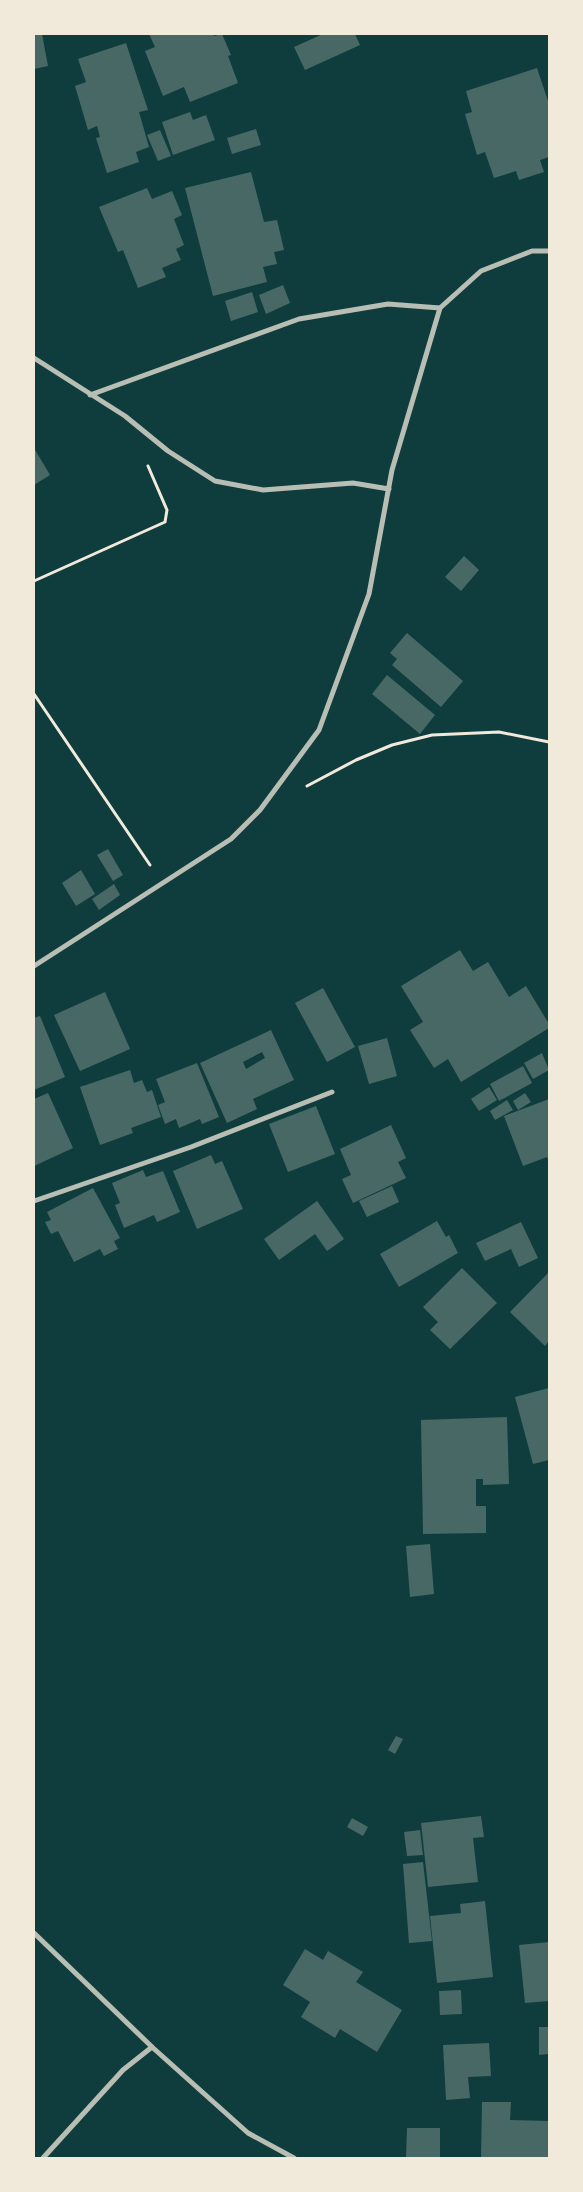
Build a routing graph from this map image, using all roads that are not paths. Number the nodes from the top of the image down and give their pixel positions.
1 (549, 251) edge
2 (440, 308) junction
3 (34, 358) edge
4 (90, 394) junction
5 (389, 489) junction
6 (34, 966) edge
7 (332, 1092) dead end
8 (34, 1201) edge
9 (34, 1933) edge
10 (152, 2047) junction
11 (43, 2158) edge
12 (294, 2158) edge

1 - 2 street
2 - 4 street
2 - 5 street
3 - 4 street
4 - 5 street
5 - 6 street
7 - 8 street
9 - 10 street
10 - 11 street
10 - 12 street

